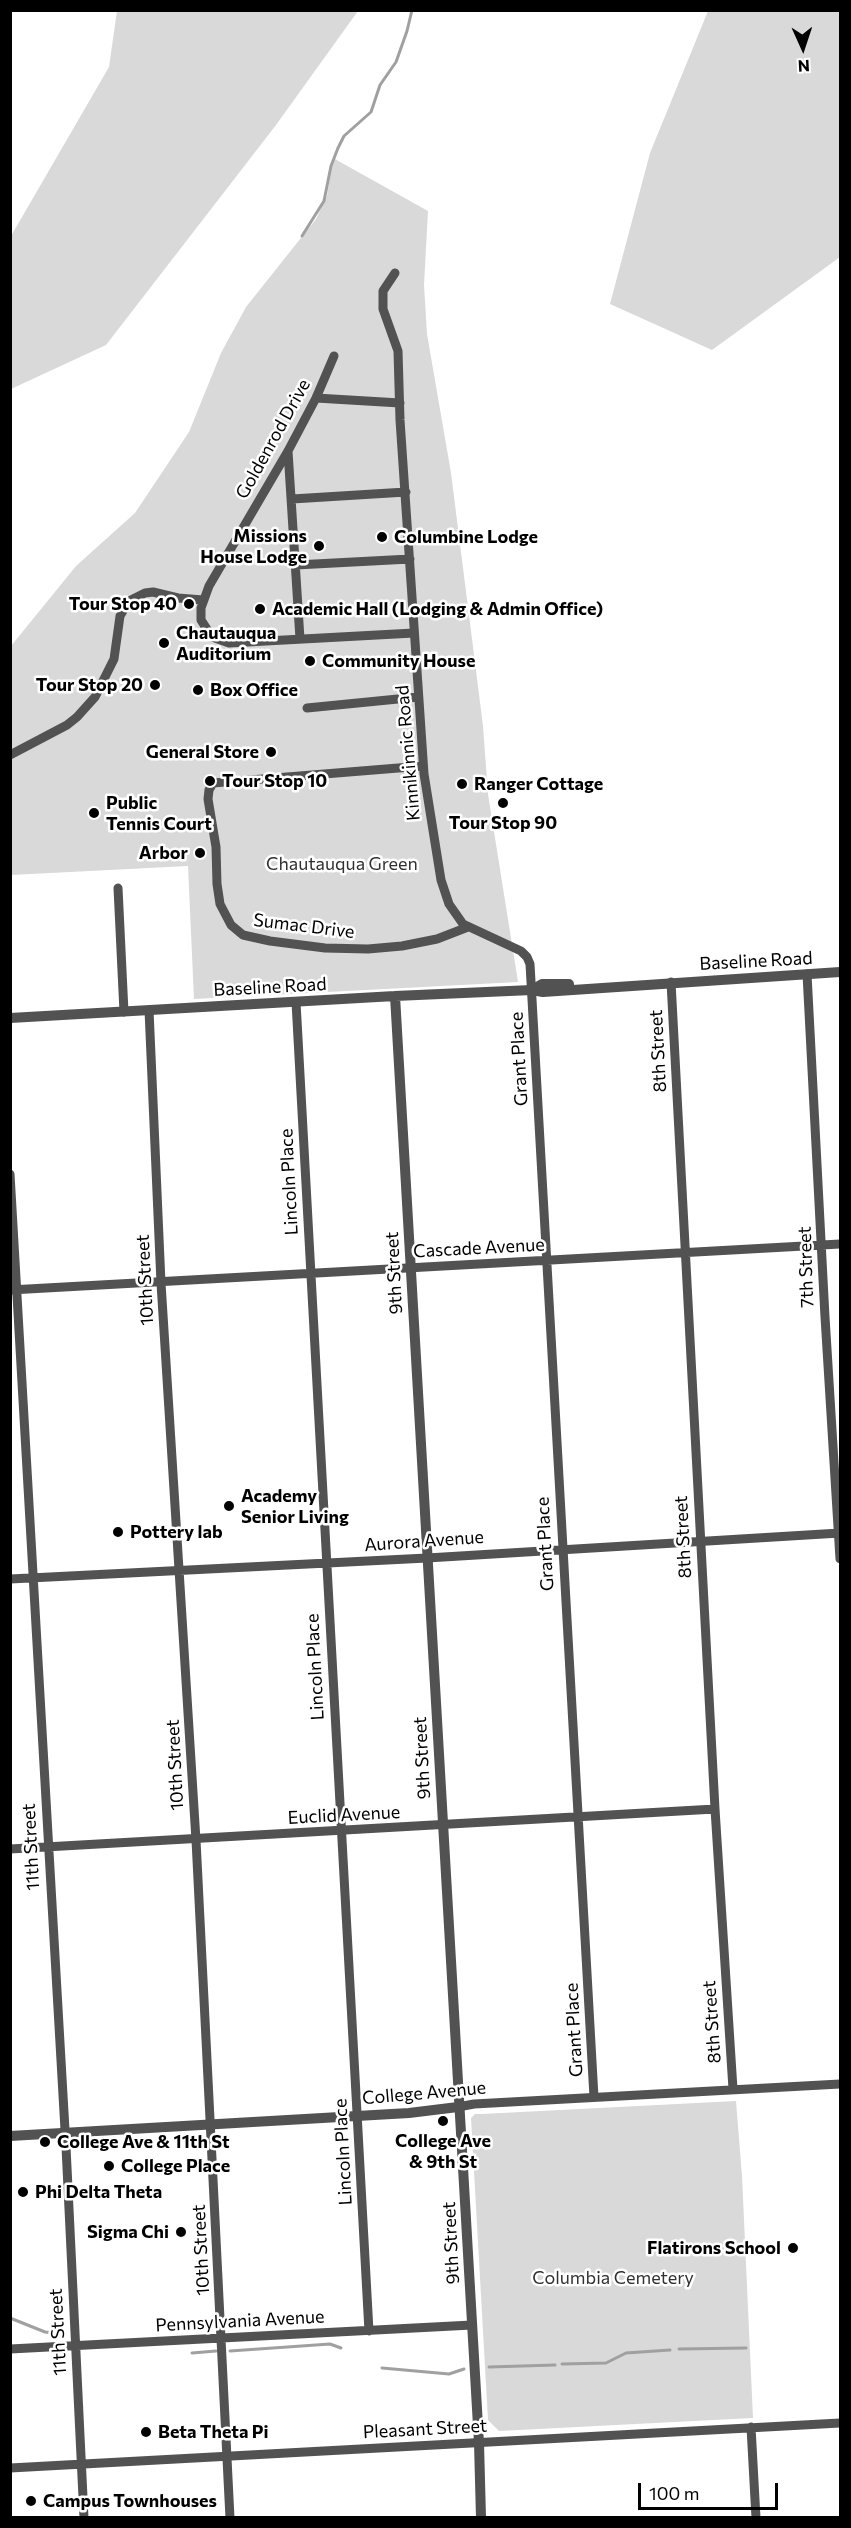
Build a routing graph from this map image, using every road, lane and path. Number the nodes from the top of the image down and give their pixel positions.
1 (395, 273) dead end
2 (334, 356) dead end
3 (316, 398) junction
4 (400, 403) junction
5 (288, 451) junction
6 (406, 492) junction
7 (292, 499) junction
8 (410, 559) junction
9 (296, 565) junction
10 (203, 600) junction
11 (414, 633) junction
12 (300, 639) junction
13 (418, 697) junction
14 (307, 708) dead end
15 (10, 755) edge
16 (423, 766) junction
17 (118, 888) dead end
18 (468, 927) junction
19 (840, 972) edge
20 (807, 974) junction
21 (671, 982) junction
22 (532, 990) junction
23 (394, 996) junction
24 (296, 1002) junction
25 (149, 1010) junction
26 (124, 1012) junction
27 (10, 1018) edge
28 (10, 1174) edge
29 (822, 1244) junction
30 (840, 1244) edge
31 (685, 1252) junction
32 (547, 1261) junction
33 (410, 1268) junction
34 (310, 1274) junction
35 (161, 1283) junction
36 (13, 1290) edge
37 (840, 1533) edge
38 (700, 1542) junction
39 (562, 1549) junction
40 (427, 1558) junction
41 (840, 1559) edge
42 (326, 1563) junction
43 (180, 1571) junction
44 (33, 1578) junction
45 (10, 1579) edge
46 (715, 1809) junction
47 (577, 1818) junction
48 (442, 1827) junction
49 (341, 1832) junction
50 (196, 1840) junction
51 (48, 1848) junction
52 (10, 1850) edge
53 (840, 2084) edge
54 (733, 2089) junction
55 (594, 2097) junction
56 (458, 2107) junction
57 (357, 2116) junction
58 (211, 2124) junction
59 (65, 2133) junction
60 (10, 2136) edge
61 (472, 2325) junction
62 (369, 2331) junction
63 (222, 2339) junction
64 (75, 2346) junction
65 (10, 2349) edge
66 (840, 2423) edge
67 (751, 2427) junction
68 (479, 2443) junction
69 (226, 2457) junction
70 (81, 2464) junction
71 (10, 2468) edge
72 (84, 2517) edge
73 (230, 2517) edge
74 (481, 2517) edge
75 (756, 2517) edge

1 - 4 street, Kinnikinnic Road
2 - 3 street, Goldenrod Drive
3 - 4 street
3 - 5 street, Goldenrod Drive
4 - 6 street, Kinnikinnic Road
5 - 7 street
5 - 10 street, Goldenrod Drive
6 - 7 street
6 - 8 street, Kinnikinnic Road
7 - 9 street
8 - 9 street
8 - 11 street, Kinnikinnic Road
9 - 12 street
10 - 12 street
10 - 15 street
11 - 12 street
11 - 13 street, Kinnikinnic Road
13 - 14 street
13 - 16 street, Kinnikinnic Road
16 - 18 street, Kinnikinnic Road
16 - 18 street, Sumac Drive
17 - 26 street
18 - 22 street, Kinnikinnic Road
19 - 20 street, Baseline Road
20 - 21 street, Baseline Road
20 - 29 street, 7th Street
21 - 22 street, Baseline Road
21 - 31 street, 8th Street
22 - 23 street, Baseline Road
22 - 32 street, Grant Place
23 - 24 street, Baseline Road
23 - 33 street, 9th Street
24 - 25 street, Baseline Road
24 - 34 street, Lincoln Place
25 - 26 street, Baseline Road
25 - 35 street, 10th Street
26 - 27 street, Baseline Road
28 - 36 street, 11th Street
29 - 30 street, Cascade Avenue
29 - 31 street, Cascade Avenue
29 - 37 street, 7th Street
31 - 32 street, Cascade Avenue
31 - 38 street, 8th Street
32 - 33 street, Cascade Avenue
32 - 39 street, Grant Place
33 - 34 street, Cascade Avenue
33 - 40 street, 9th Street
34 - 35 street, Cascade Avenue
34 - 42 street, Lincoln Place
35 - 36 street, Cascade Avenue
35 - 43 street, 10th Street
36 - 44 street, 11th Street
37 - 38 street, Aurora Avenue
37 - 41 street, 7th Street
38 - 39 street, Aurora Avenue
38 - 46 street, 8th Street
39 - 40 street, Aurora Avenue
39 - 47 street, Grant Place
40 - 42 street, Aurora Avenue
40 - 48 street, 9th Street
42 - 43 street, Aurora Avenue
42 - 49 street, Lincoln Place
43 - 44 street, Aurora Avenue
43 - 50 street, 10th Street
44 - 45 street, Aurora Avenue
44 - 51 street, 11th Street
46 - 47 street, Euclid Avenue
46 - 54 street, 8th Street
47 - 48 street, Euclid Avenue
47 - 55 street, Grant Place
48 - 49 street, Euclid Avenue
48 - 56 street, 9th Street
49 - 50 street, Euclid Avenue
49 - 57 street, Lincoln Place
50 - 51 street, Euclid Avenue
50 - 58 street, 10th Street
51 - 52 street, Euclid Avenue
51 - 59 street, 11th Street
53 - 54 street, College Avenue
54 - 55 street, College Avenue
55 - 56 street, College Avenue
56 - 57 street, College Avenue
56 - 61 street, 9th Street
57 - 58 street, College Avenue
57 - 62 street, Lincoln Place
58 - 59 street, College Avenue
58 - 63 street, 10th Street
59 - 60 street, College Avenue
59 - 64 street, 11th Street
61 - 62 street, Pennsylvania Avenue
61 - 68 street, 9th Street
62 - 63 street, Pennsylvania Avenue
63 - 64 street, Pennsylvania Avenue
63 - 69 street, 10th Street
64 - 65 street, Pennsylvania Avenue
64 - 70 street, 11th Street
66 - 67 street, Pleasant Street
67 - 68 street, Pleasant Street
67 - 75 street
68 - 69 street, Pleasant Street
68 - 74 street, 9th Street
69 - 70 street, Pleasant Street
69 - 73 street, 10th Street
70 - 71 street, Pleasant Street
70 - 72 street, 11th Street

